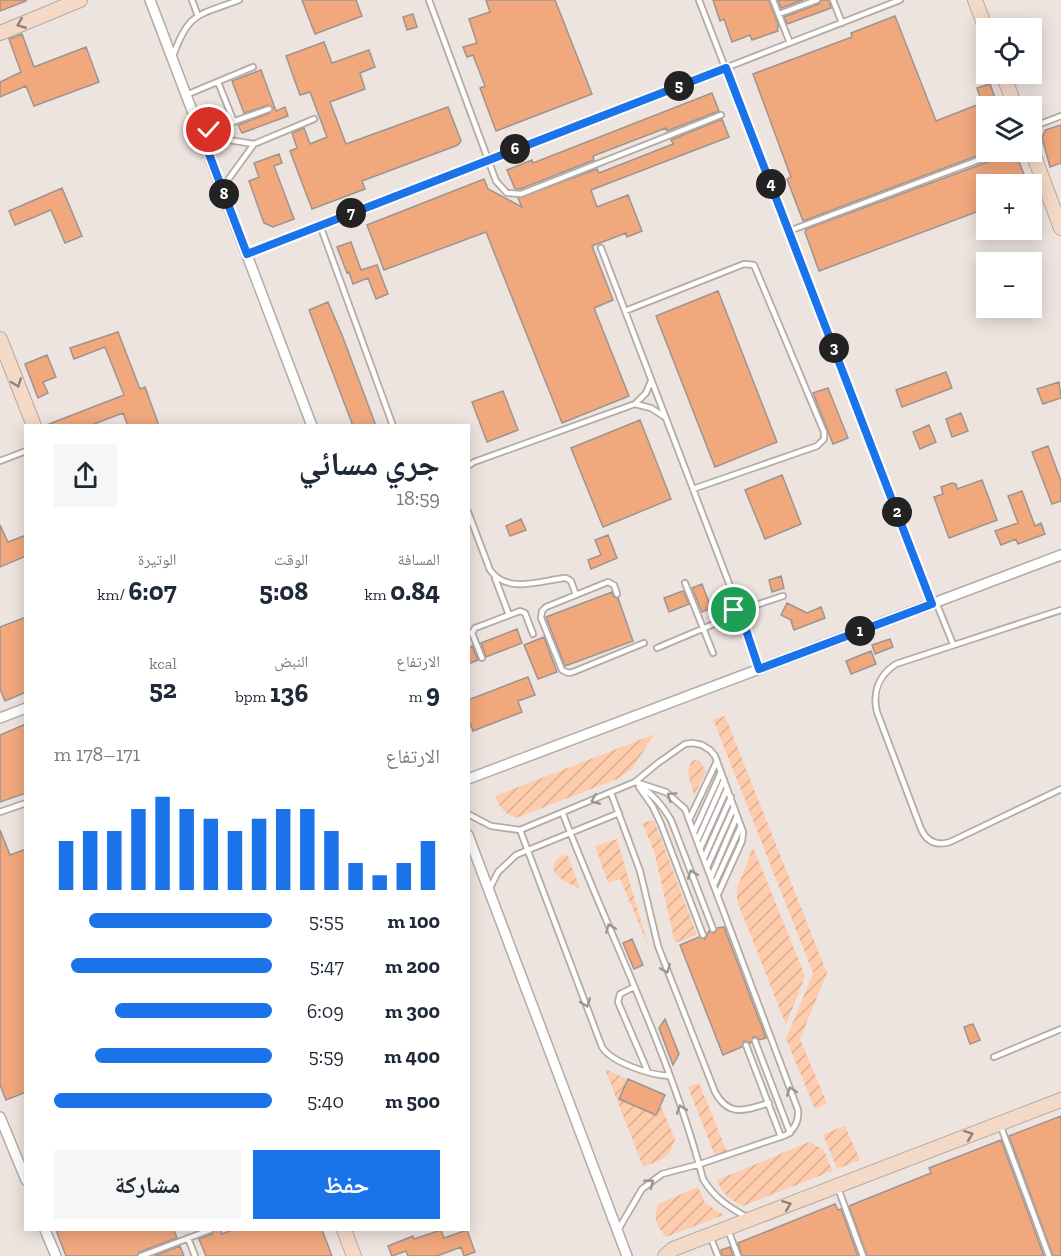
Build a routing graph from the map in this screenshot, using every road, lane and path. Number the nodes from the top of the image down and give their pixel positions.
1 (80, 0) edge
2 (150, 0) edge
3 (192, 0) edge
4 (239, 0) edge
5 (429, 0) edge
6 (699, 0) edge
7 (773, 0) edge
8 (817, 0) edge
9 (833, 0) edge
10 (900, 0) edge
11 (975, 0) edge
12 (54, 5) edge
13 (779, 14) junction
14 (198, 16) junction
15 (982, 18) edge
16 (842, 23) junction
17 (0, 33) edge
18 (790, 43) junction
19 (172, 58) junction
20 (254, 67) dead end
21 (726, 68) junction
22 (218, 82) junction
23 (186, 95) junction
24 (269, 109) dead end
25 (721, 115) dead end
26 (1061, 116) edge
27 (314, 119) dead end
28 (234, 122) junction
29 (1042, 123) edge
30 (201, 134) junction
31 (254, 144) junction
32 (487, 160) junction
33 (976, 161) edge
34 (1036, 162) edge
35 (222, 188) junction
36 (320, 225) junction
37 (1061, 228) edge
38 (789, 231) junction
39 (601, 248) dead end
40 (247, 254) junction
41 (625, 311) junction
42 (0, 339) edge
43 (651, 378) junction
44 (635, 404) junction
45 (666, 418) junction
46 (33, 424) edge
47 (311, 424) edge
48 (392, 424) edge
49 (24, 452) edge
50 (0, 461) edge
51 (470, 465) edge
52 (693, 489) junction
53 (470, 517) edge
54 (1061, 555) edge
55 (495, 576) junction
56 (685, 583) dead end
57 (617, 594) dead end
58 (576, 595) junction
59 (783, 596) dead end
60 (934, 603) junction
61 (756, 605) junction
62 (738, 607) junction
63 (1061, 610) edge
64 (510, 615) junction
65 (742, 617) junction
66 (721, 621) junction
67 (703, 628) junction
68 (533, 634) dead end
69 (644, 643) dead end
70 (953, 644) junction
71 (657, 648) dead end
72 (713, 654) dead end
73 (482, 658) dead end
74 (759, 669) junction
75 (24, 709) edge
76 (0, 718) edge
77 (717, 761) junction
78 (721, 771) junction
79 (470, 778) edge
80 (724, 779) junction
81 (635, 782) junction
82 (727, 789) junction
83 (1061, 789) edge
84 (611, 793) junction
85 (731, 797) junction
86 (24, 804) edge
87 (734, 807) junction
88 (0, 812) edge
89 (619, 813) junction
90 (562, 814) junction
91 (470, 815) edge
92 (737, 815) junction
93 (689, 820) junction
94 (741, 826) junction
95 (520, 830) junction
96 (570, 832) junction
97 (694, 832) junction
98 (470, 840) edge
99 (697, 841) junction
100 (700, 849) junction
101 (528, 850) junction
102 (704, 858) junction
103 (707, 867) junction
104 (711, 877) junction
105 (714, 885) junction
106 (489, 890) junction
107 (718, 894) junction
108 (713, 929) dead end
109 (703, 935) dead end
110 (634, 987) junction
111 (1061, 1029) edge
112 (755, 1041) dead end
113 (746, 1045) dead end
114 (994, 1057) dead end
115 (648, 1072) junction
116 (669, 1076) junction
117 (1061, 1100) edge
118 (769, 1103) junction
119 (0, 1117) edge
120 (999, 1123) junction
121 (789, 1133) junction
122 (782, 1137) junction
123 (700, 1164) junction
124 (24, 1175) edge
125 (837, 1186) junction
126 (751, 1219) junction
127 (727, 1228) junction
128 (45, 1231) edge
129 (207, 1231) edge
130 (344, 1231) edge
131 (617, 1231) junction
132 (710, 1235) junction
133 (188, 1238) junction
134 (56, 1256) edge
135 (141, 1256) edge
136 (195, 1256) edge
137 (354, 1256) edge
138 (627, 1256) edge
139 (665, 1256) edge
140 (718, 1256) edge
141 (738, 1256) edge
142 (863, 1256) edge
143 (1049, 1256) edge

1 - 12 main road
2 - 19 street
3 - 14 lane
4 - 14 lane
5 - 32 lane
6 - 21 lane
7 - 13 lane
8 - 13 lane
9 - 16 lane
10 - 16 lane
11 - 15 main road
12 -> 17 main road
13 - 18 lane
14 - 19 lane
16 - 18 lane
18 - 21 lane
19 - 23 street
20 - 22 lane
21 - 32 lane
21 - 38 lane
22 - 23 lane
22 - 28 lane
23 - 30 street
24 - 28 lane
25 - 32 lane
26 - 29 lane
27 - 31 lane
28 - 30 lane
30 - 31 lane
30 - 35 street
31 - 35 lane
32 - 36 lane
33 - 38 lane
34 - 37 main road
35 - 40 street
36 - 40 lane
36 - 48 lane
38 - 60 lane
39 - 41 lane
40 - 47 street
41 - 43 lane
41 - 52 lane
42 -> 46 main road
43 - 44 lane
43 - 45 lane
44 - 45 lane
44 - 51 lane
45 - 52 lane
49 - 50 lane
52 - 62 lane
53 - 55 lane
54 - 60 street
55 - 58 lane
55 - 64 lane
56 - 67 lane
57 - 58 lane
58 - 69 lane
59 - 61 lane
60 - 70 lane
60 - 74 street
61 - 62 lane
61 - 65 lane
62 - 65 lane
62 - 65 lane
62 - 66 lane
63 - 70 lane
64 - 68 lane
64 - 73 lane
65 - 66 lane
65 - 74 lane
66 - 67 lane
67 - 71 lane
67 - 72 lane
70 - 83 lane
74 - 79 street
75 - 76 street
77 - 78 lane
77 - 81 lane
77 - 93 lane
78 - 80 lane
78 - 97 lane
80 - 82 lane
80 - 99 lane
81 - 84 lane
93 -> 81 lane
108 -> 81 lane
81 - 109 lane
82 - 85 lane
82 - 100 lane
84 - 89 lane
84 -> 90 lane
85 - 87 lane
85 - 102 lane
86 - 88 lane
87 - 92 lane
87 - 103 lane
89 - 96 lane
89 -> 118 lane
90 - 95 lane
90 - 96 lane
91 - 95 lane
92 - 94 lane
92 - 104 lane
93 - 97 lane
94 - 105 lane
94 - 107 lane
95 - 101 lane
96 - 101 lane
110 -> 96 lane
97 - 99 lane
98 - 106 street
99 - 100 lane
100 - 102 lane
101 - 106 lane
101 -> 115 lane
102 - 103 lane
103 - 104 lane
104 - 105 lane
105 - 107 lane
106 - 131 street
121 -> 107 lane
110 - 115 lane
110 - 116 lane
111 - 114 lane
112 - 121 lane
113 - 118 lane
115 - 116 lane
123 -> 116 lane
117 - 120 main road
118 - 122 lane
119 - 124 street
125 -> 120 main road
120 - 143 lane
121 - 122 lane
122 - 123 lane
123 - 126 lane
131 -> 123 lane
126 -> 125 main road
125 - 142 lane
126 - 127 main road
127 - 132 main road
127 - 141 lane
128 - 134 street
129 - 133 lane
130 - 137 main road
131 - 138 street
132 - 139 main road
132 - 140 lane
133 - 135 lane
133 - 136 lane

